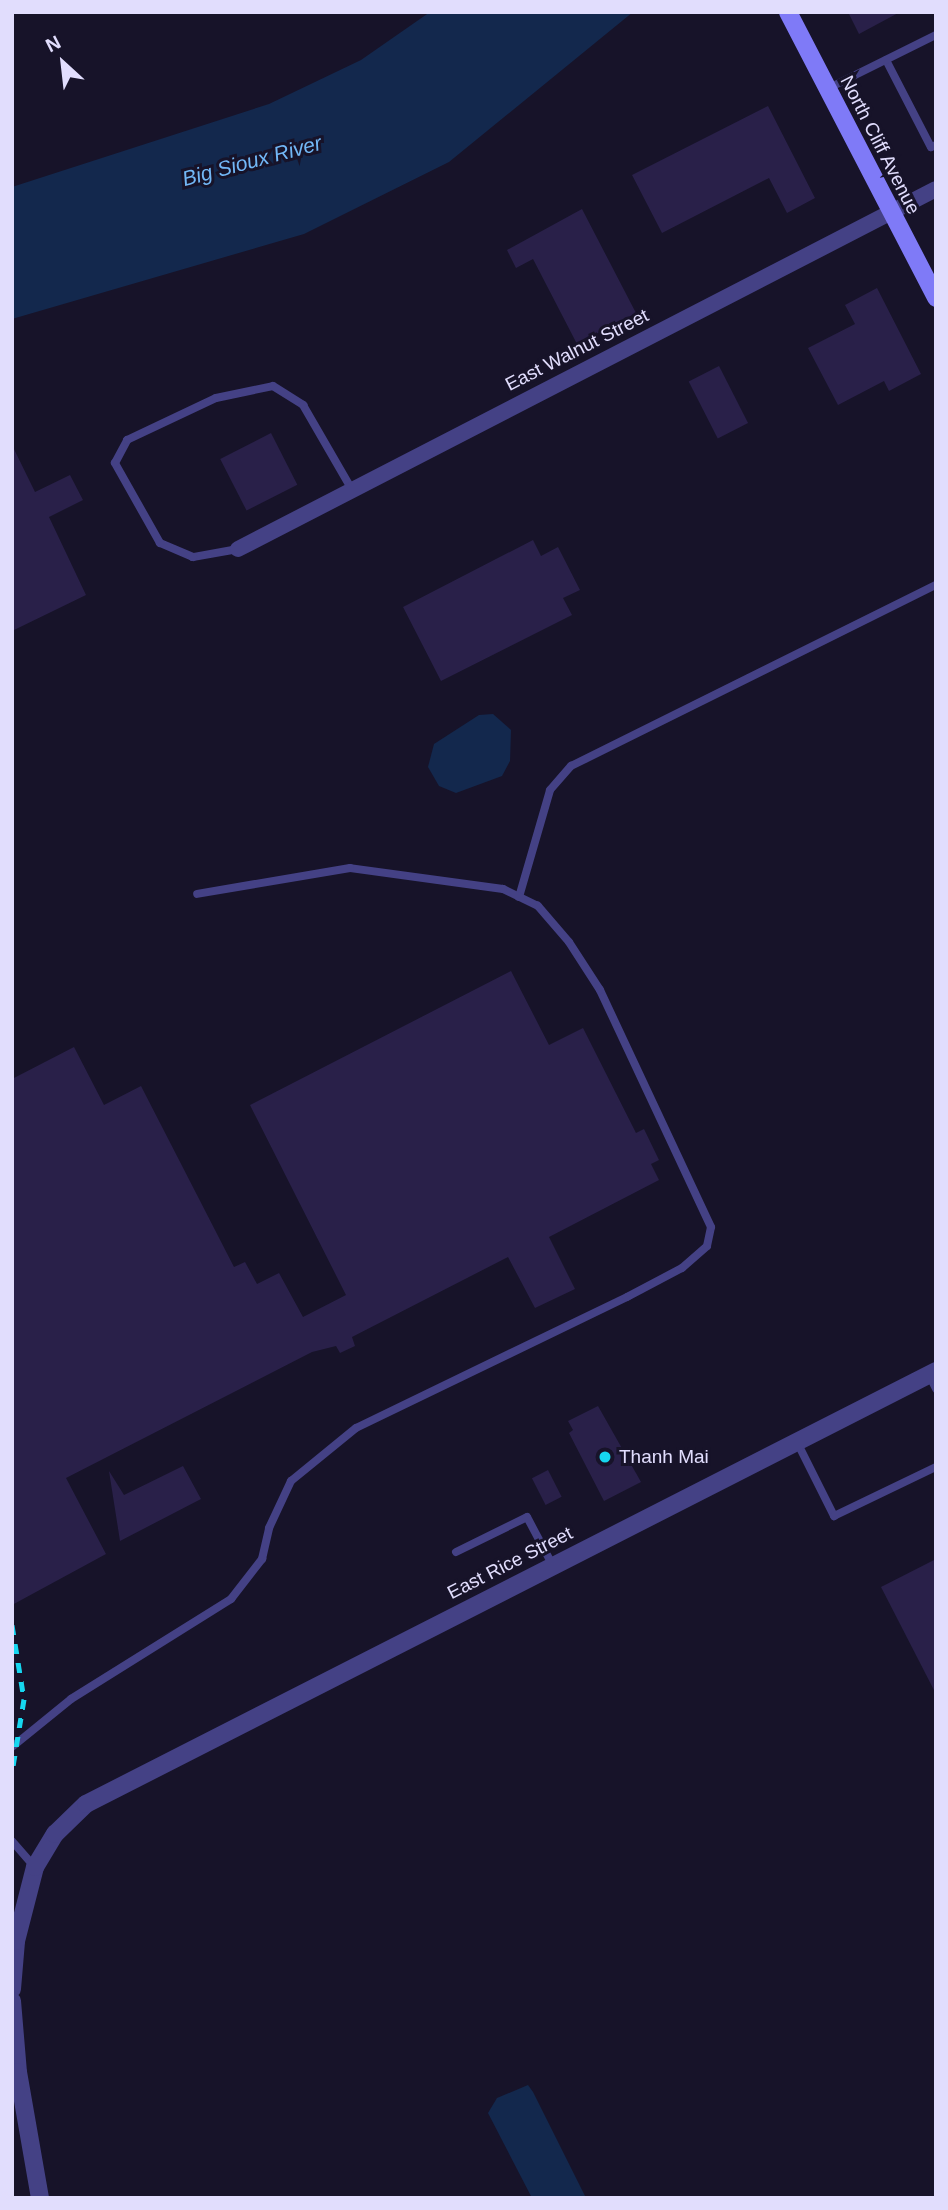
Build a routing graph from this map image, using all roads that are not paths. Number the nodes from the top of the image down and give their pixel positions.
1 (788, 12) edge
2 (936, 35) edge
3 (886, 60) junction
4 (827, 89) junction
5 (936, 145) edge
6 (936, 189) edge
7 (891, 212) junction
8 (936, 298) edge
9 (352, 490) junction
10 (238, 550) joint
11 (936, 584) edge
12 (197, 894) dead end
13 (519, 897) junction
14 (933, 1378) edge
15 (797, 1442) junction
16 (936, 1467) edge
17 (456, 1552) dead end
18 (552, 1566) junction
19 (12, 1747) edge
20 (12, 1841) edge
21 (35, 1867) junction
22 (12, 1989) edge
23 (12, 2000) edge
24 (40, 2198) edge

1 - 4 main road, North Cliff Avenue
2 - 3 lane
3 - 4 lane
3 - 5 lane
4 - 7 main road, North Cliff Avenue
6 - 7 street, East Walnut Street
7 - 8 main road, North Cliff Avenue
7 - 9 street, East Walnut Street
9 - 10 street, East Walnut Street
9 - 10 lane
11 - 13 lane
12 - 13 lane
13 - 19 lane
14 - 15 street, East Rice Street
15 - 16 lane
15 - 18 street, East Rice Street
17 - 18 lane
18 - 21 street, East Rice Street
20 - 21 lane
21 - 22 street
23 - 24 street

